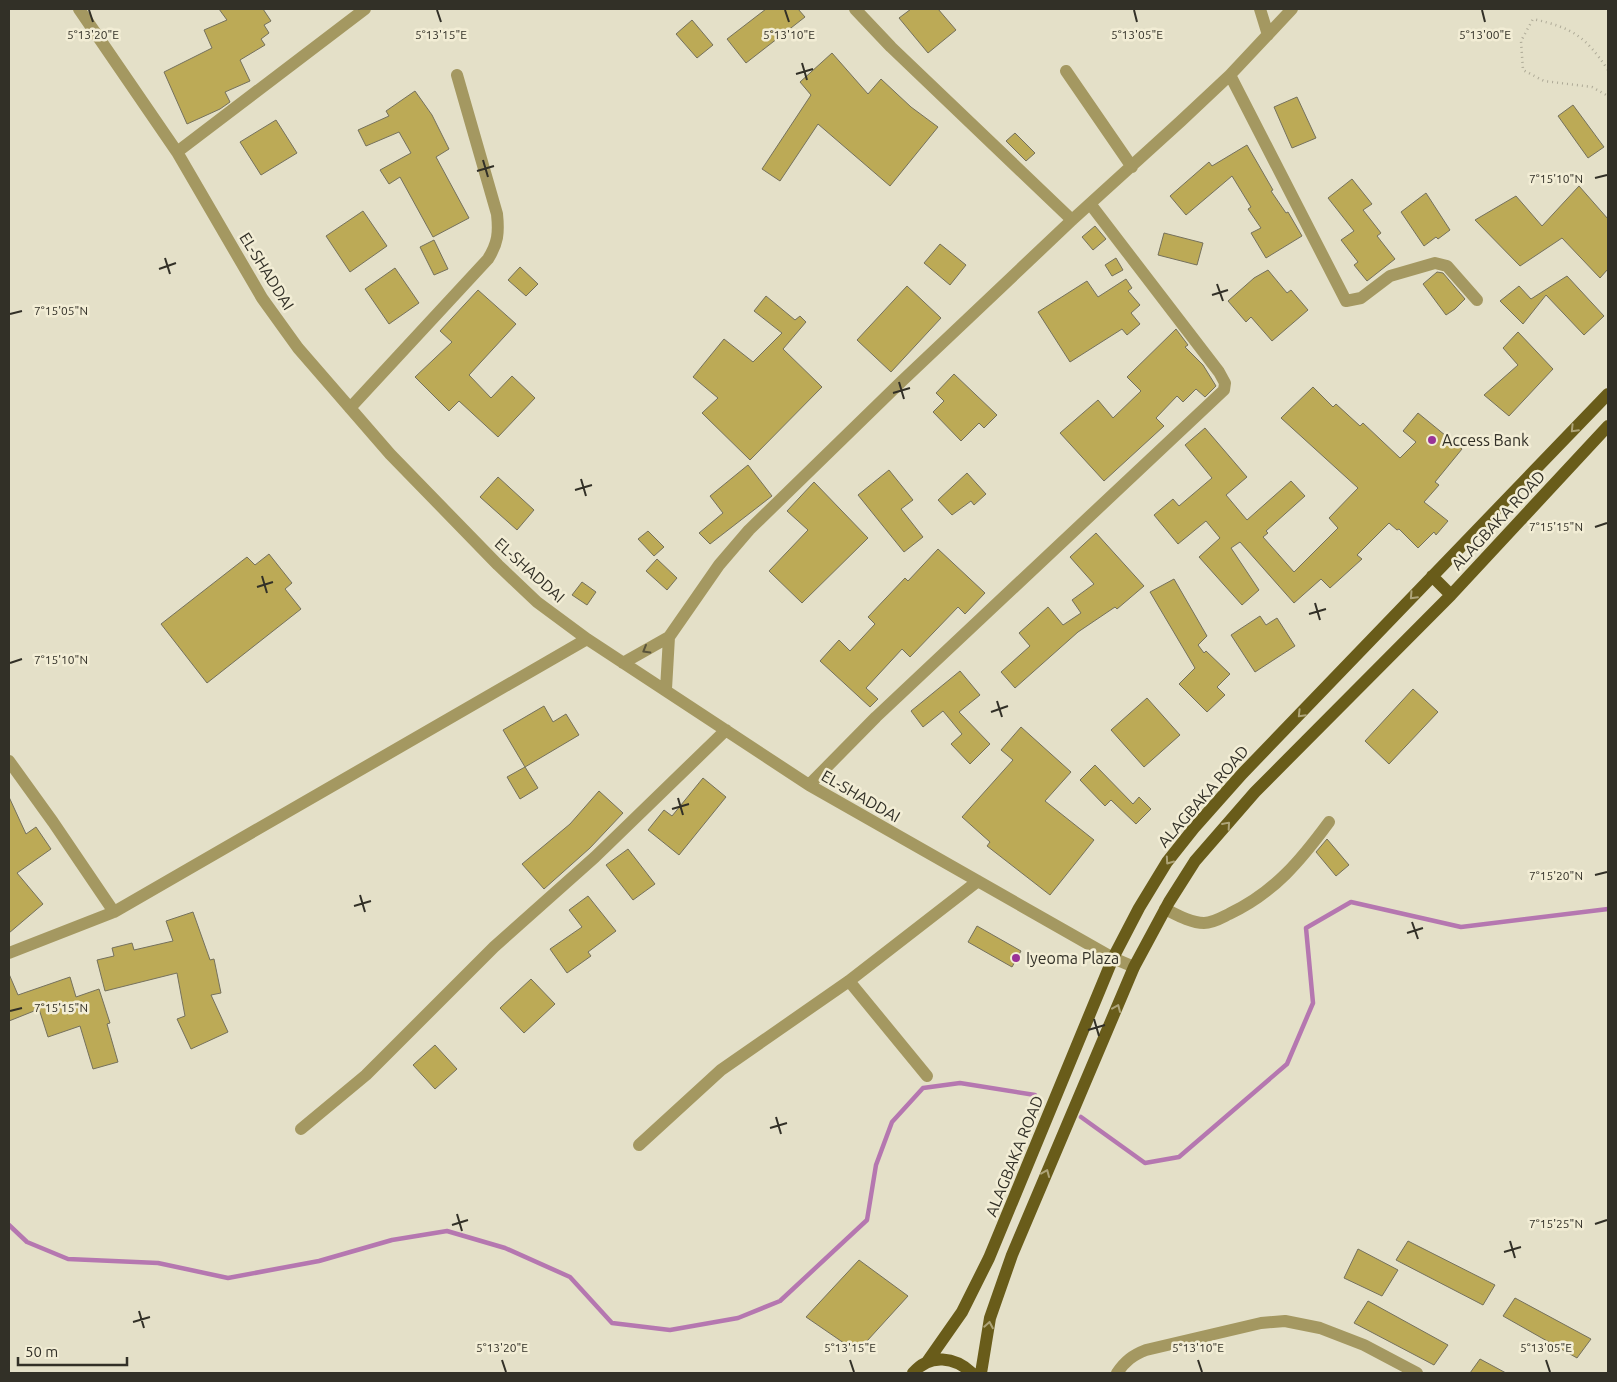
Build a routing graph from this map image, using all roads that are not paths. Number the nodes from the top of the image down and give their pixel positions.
1 (79, 9) edge
2 (365, 9) edge
3 (855, 9) edge
4 (1260, 9) edge
5 (1292, 9) edge
6 (1268, 35) junction
7 (1066, 71) dead end
8 (457, 75) dead end
9 (1230, 75) junction
10 (177, 152) junction
11 (1132, 167) junction
12 (1091, 205) junction
13 (1072, 220) junction
14 (1477, 300) dead end
15 (1608, 394) edge
16 (350, 408) junction
17 (1608, 426) edge
18 (1432, 576) junction
19 (1451, 595) junction
20 (669, 637) junction
21 (587, 639) junction
22 (623, 663) junction
23 (666, 689) junction
24 (726, 730) junction
25 (9, 761) edge
26 (809, 785) junction
27 (1330, 822) dead end
28 (978, 881) junction
29 (1165, 909) junction
30 (114, 912) junction
31 (9, 953) edge
32 (1113, 958) junction
33 (1134, 967) junction
34 (849, 981) junction
35 (927, 1076) dead end
36 (301, 1129) dead end
37 (639, 1145) dead end
38 (927, 1362) junction
39 (913, 1373) edge
40 (972, 1373) edge
41 (981, 1373) edge
42 (1117, 1373) edge
43 (1417, 1373) edge

1 - 10 street, EL-SHADDAI
2 - 10 street
3 - 13 street
4 - 6 street
5 - 6 street
6 - 9 street
7 - 11 street
8 - 16 street
9 - 11 street
9 - 14 street
10 - 16 street, EL-SHADDAI
11 - 12 street
12 - 13 street
12 - 26 street
13 - 20 street
15 -> 18 main road, ALAGBAKA ROAD
16 - 21 street, EL-SHADDAI
17 - 19 main road, ALAGBAKA ROAD
18 - 19 main road
18 -> 32 main road, ALAGBAKA ROAD
29 -> 19 main road, ALAGBAKA ROAD
20 -> 22 street
20 - 23 street
21 - 22 street, EL-SHADDAI
21 - 30 street
22 - 23 street, EL-SHADDAI
23 - 24 street, EL-SHADDAI
24 - 26 street, EL-SHADDAI
24 - 36 street
25 - 30 street
26 - 28 street, EL-SHADDAI
27 - 29 street
28 - 32 street, EL-SHADDAI
28 - 34 street
29 - 33 main road, ALAGBAKA ROAD
30 - 31 street
32 - 33 street, EL-SHADDAI
32 - 38 main road, ALAGBAKA ROAD
41 -> 33 main road, ALAGBAKA ROAD
34 - 35 street
34 - 37 street
38 - 39 main road, ALAGBAKA ROAD
38 - 40 main road
42 - 43 street

